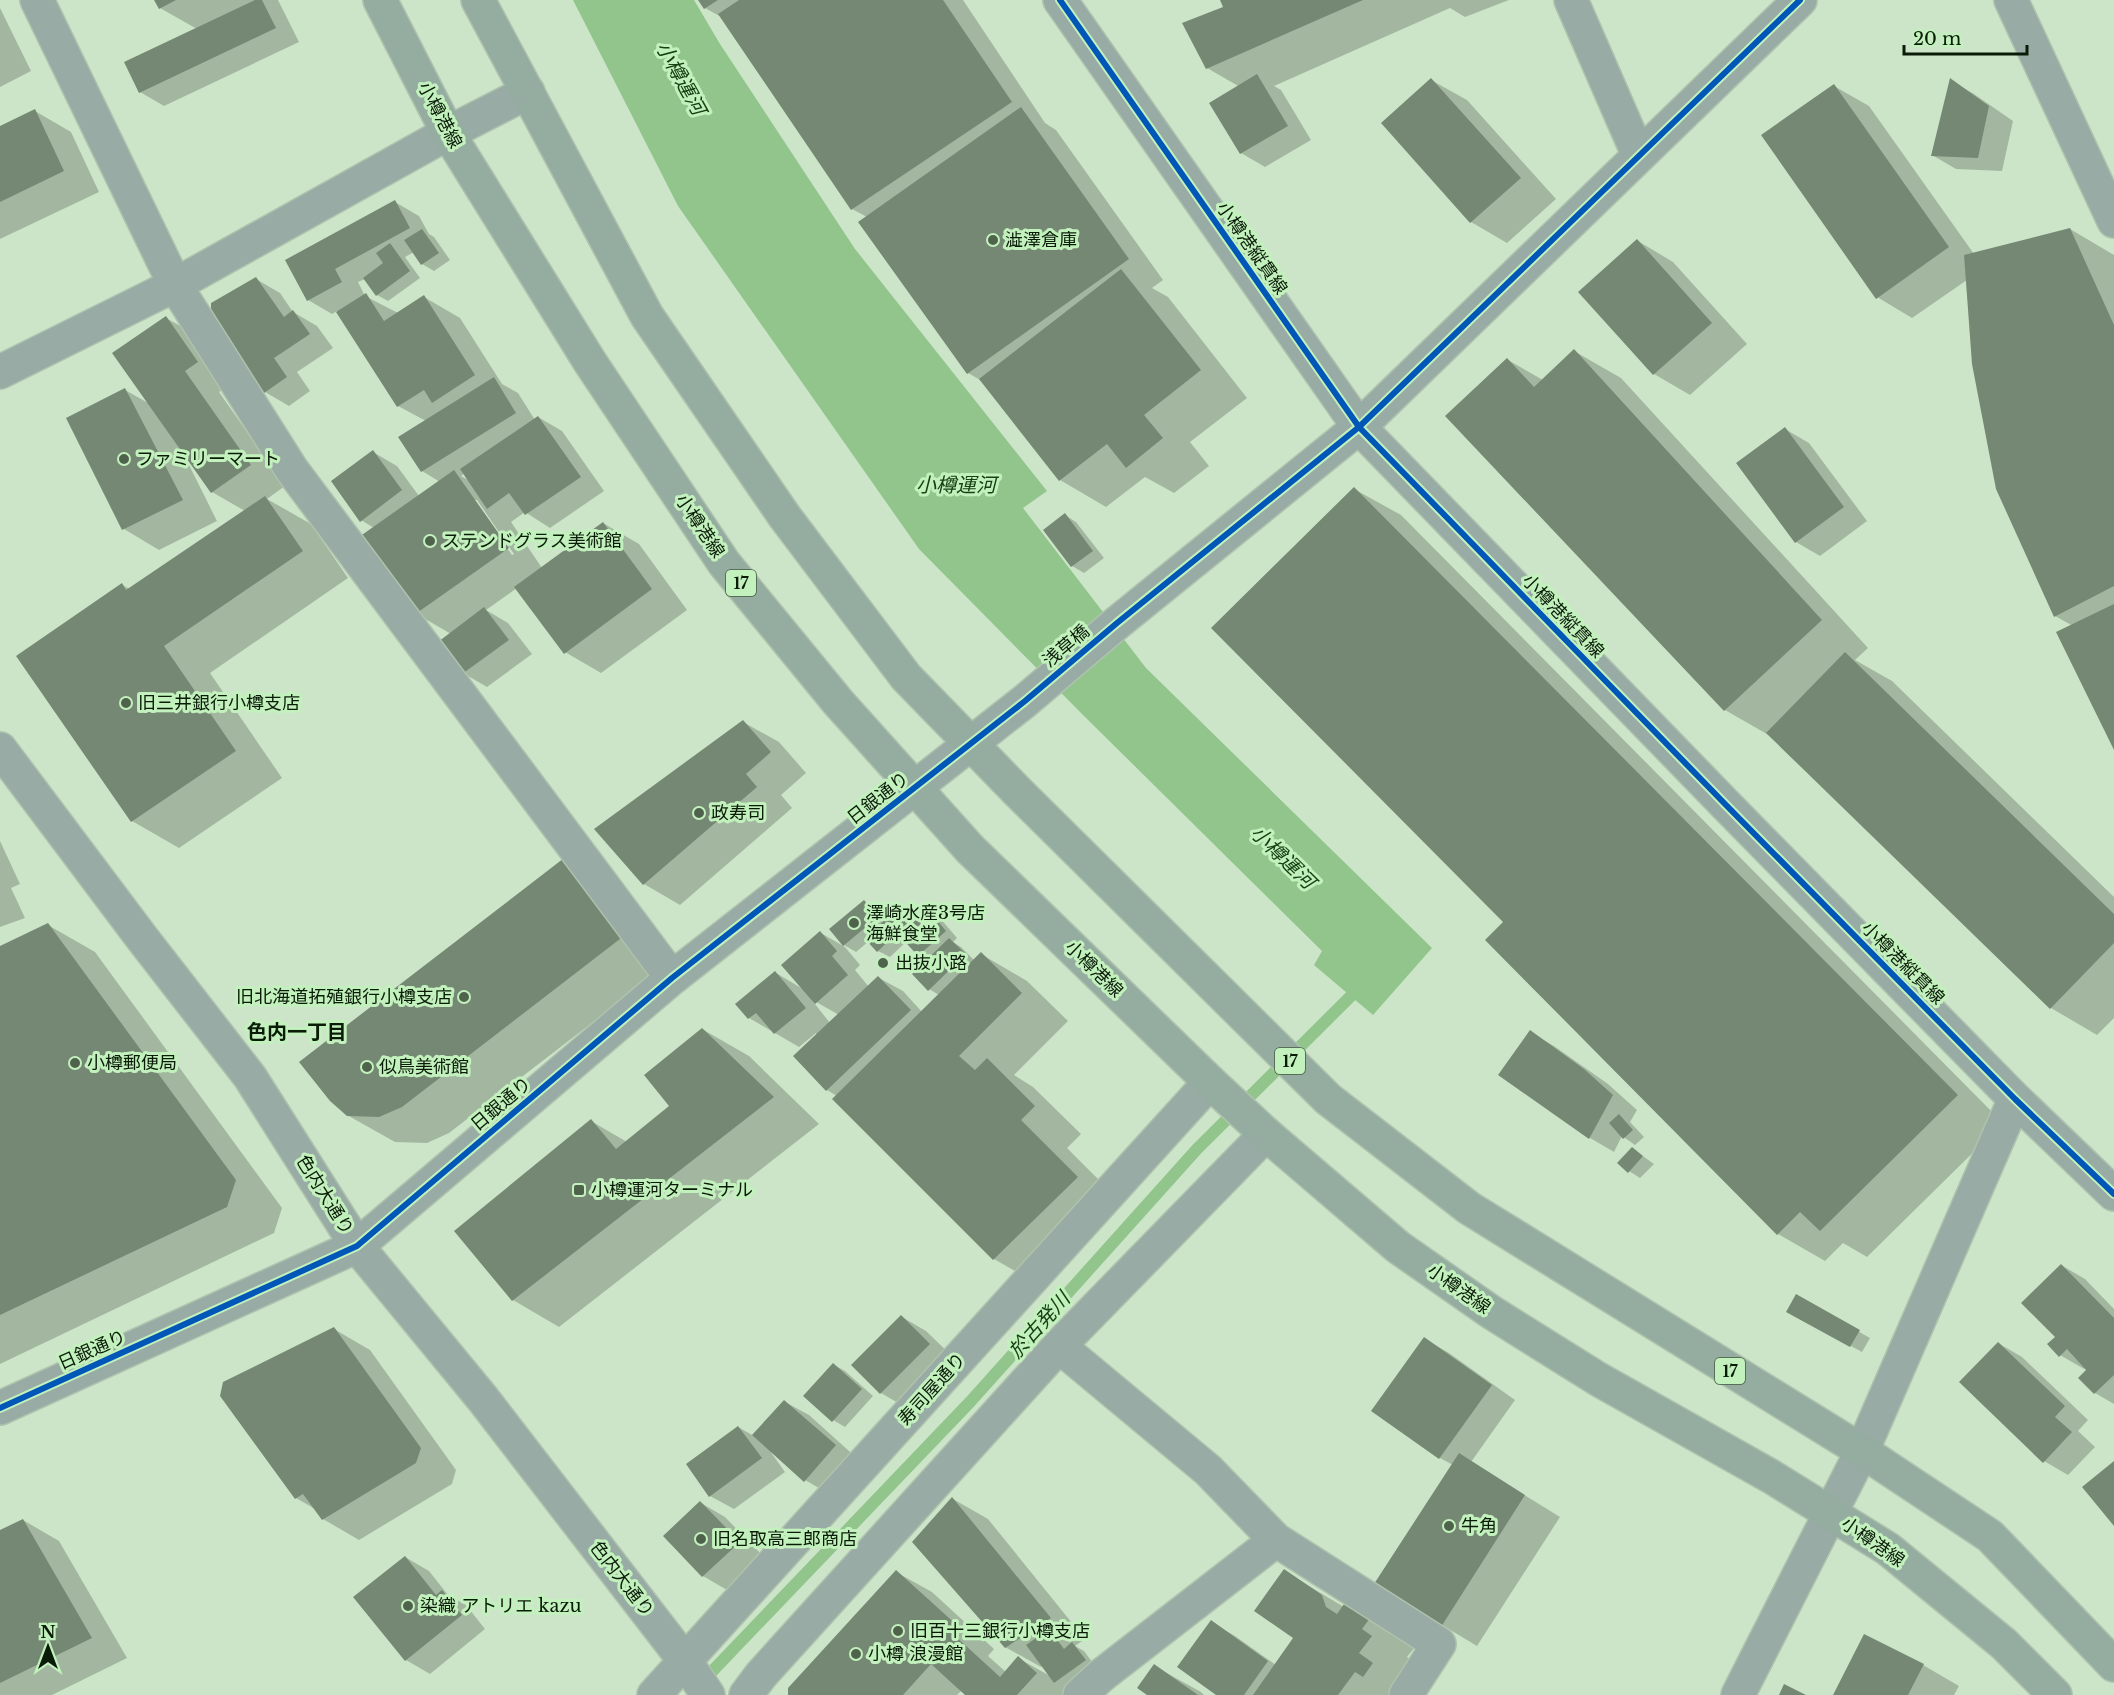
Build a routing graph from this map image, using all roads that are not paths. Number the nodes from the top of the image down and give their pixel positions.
1 (37, 0) edge
2 (380, 0) edge
3 (478, 0) edge
4 (1060, 0) edge
5 (1571, 0) edge
6 (1800, 0) edge
7 (2011, 0) edge
8 (528, 92) junction
9 (448, 133) junction
10 (1640, 156) junction
11 (2114, 221) edge
12 (174, 285) junction
13 (0, 372) edge
14 (1359, 426) junction
15 (972, 743) junction
16 (0, 749) edge
17 (915, 788) junction
18 (672, 978) junction
19 (1210, 1082) junction
20 (2015, 1099) junction
21 (1266, 1134) junction
22 (2108, 1179) edge
23 (357, 1246) junction
24 (1059, 1346) junction
25 (0, 1408) edge
26 (1862, 1451) junction
27 (1830, 1512) junction
28 (1276, 1540) junction
29 (685, 1661) junction
30 (2114, 1665) edge
31 (654, 1695) edge
32 (708, 1695) edge
33 (746, 1695) edge
34 (1080, 1695) edge
35 (1406, 1695) edge
36 (1738, 1695) edge
37 (2055, 1695) edge

1 - 12 street
2 - 9 main road, 小樽港線 / 17
3 - 8 main road, 17
4 - 14 street, 小樽港縦貫線
5 - 10 street
6 - 10 street, 浅草橋
7 - 11 street
8 - 9 street
8 - 15 main road, 17
9 - 12 street
9 - 17 main road, 小樽港線 / 17
10 - 14 street, 浅草橋
12 - 13 street
12 - 18 street
14 - 15 street, 浅草橋
14 - 20 street, 小樽港縦貫線
15 - 17 street, 日銀通り
15 - 26 main road, 17
16 - 23 street, 色内大通り
17 - 18 street, 日銀通り
17 - 19 main road, 小樽港線 / 17
18 - 23 street, 日銀通り
19 - 21 main road, 小樽港線 / 17
19 - 29 street, 寿司屋通り
20 - 22 street, 小樽港縦貫線
20 - 26 street
21 - 24 street
21 - 27 main road, 小樽港線 / 17
23 - 25 street, 日銀通り
23 - 29 street, 色内大通り
24 - 28 street
24 - 33 street
26 - 27 street
26 - 30 main road, 17
27 - 36 street
27 - 37 main road, 小樽港線 / 17
28 - 34 street
28 - 35 street
29 - 31 street, 寿司屋通り
29 - 32 street, 色内大通り

